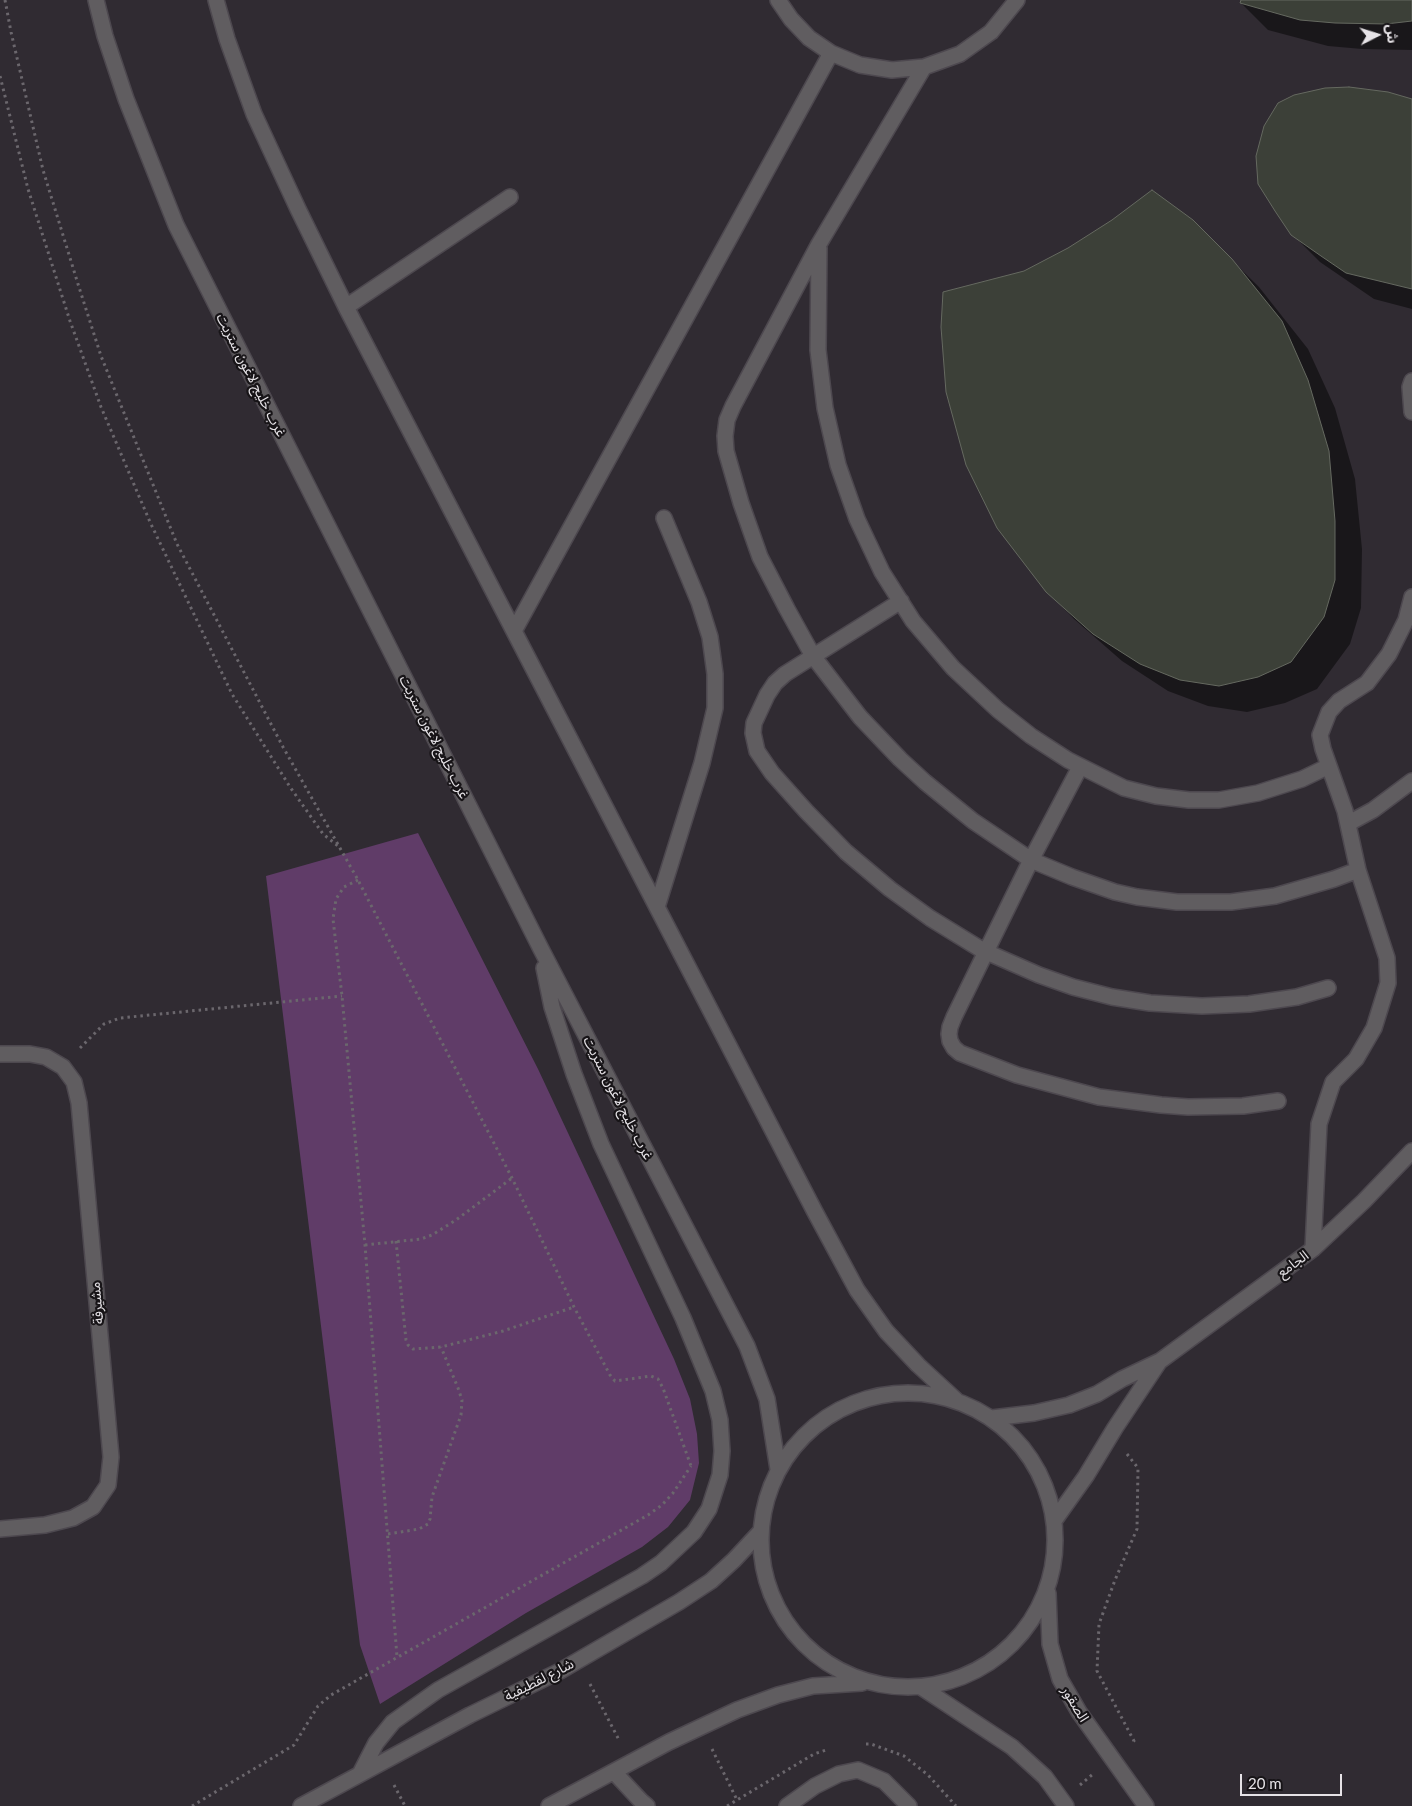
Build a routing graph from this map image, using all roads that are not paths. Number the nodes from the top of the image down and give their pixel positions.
1 (96, 0) edge
2 (216, 0) edge
3 (778, 0) edge
4 (1017, 0) edge
5 (831, 53) junction
6 (924, 67) junction
7 (510, 197) dead end
8 (819, 244) junction
9 (346, 306) junction
10 (1412, 381) edge
11 (1412, 412) edge
12 (664, 518) dead end
13 (1412, 597) edge
14 (901, 602) junction
15 (514, 631) junction
16 (813, 656) junction
17 (1329, 766) junction
18 (1080, 767) junction
19 (1412, 781) edge
20 (1349, 824) junction
21 (1031, 860) junction
22 (1358, 870) junction
23 (657, 907) junction
24 (541, 949) junction
25 (986, 952) junction
26 (1328, 988) dead end
27 (0, 1054) edge
28 (1278, 1101) dead end
29 (1412, 1151) edge
30 (1313, 1249) junction
31 (1160, 1361) junction
32 (956, 1400) junction
33 (992, 1418) junction
34 (778, 1469) junction
35 (1054, 1521) junction
36 (0, 1529) edge
37 (761, 1531) junction
38 (1048, 1586) junction
39 (868, 1682) junction
40 (921, 1687) junction
41 (614, 1772) junction
42 (360, 1774) junction
43 (1064, 1803) edge
44 (302, 1806) edge
45 (549, 1806) edge
46 (647, 1806) edge
47 (787, 1806) edge
48 (909, 1806) edge
49 (1146, 1806) edge

1 - 24 street, غرب خليج لاغون ستريت
2 - 9 street
3 - 5 street
4 - 6 street
5 - 6 street
5 - 15 street
6 - 8 street
7 - 9 street
8 - 14 street
8 - 16 street
9 - 15 street
10 - 11 street
12 - 23 street
13 - 17 street
14 - 16 street
14 - 18 street
15 - 23 street
16 - 21 street
16 - 25 street
17 - 18 street
17 - 20 street
18 - 21 street
19 - 20 street
20 - 22 street
21 - 22 street
21 - 25 street
22 - 30 street
23 - 32 street
24 - 34 street, غرب خليج لاغون ستريت
24 - 42 street
25 - 26 street
25 - 28 street
27 - 36 street, مشيرفة
29 - 30 street, الجامع
30 - 31 street, الجامع
31 - 33 street, الجامع
31 - 35 street, الجامع
32 - 33 street
32 - 34 street
33 - 35 street
34 - 37 street
35 - 38 street
37 - 39 street
37 - 42 street, شارع لقطيفية
38 - 40 street
38 - 49 street, الصقور
39 - 40 street
39 - 41 street
40 - 43 street
41 - 45 street
41 - 46 street
42 - 44 street, شارع لقطيفية
47 - 48 street

